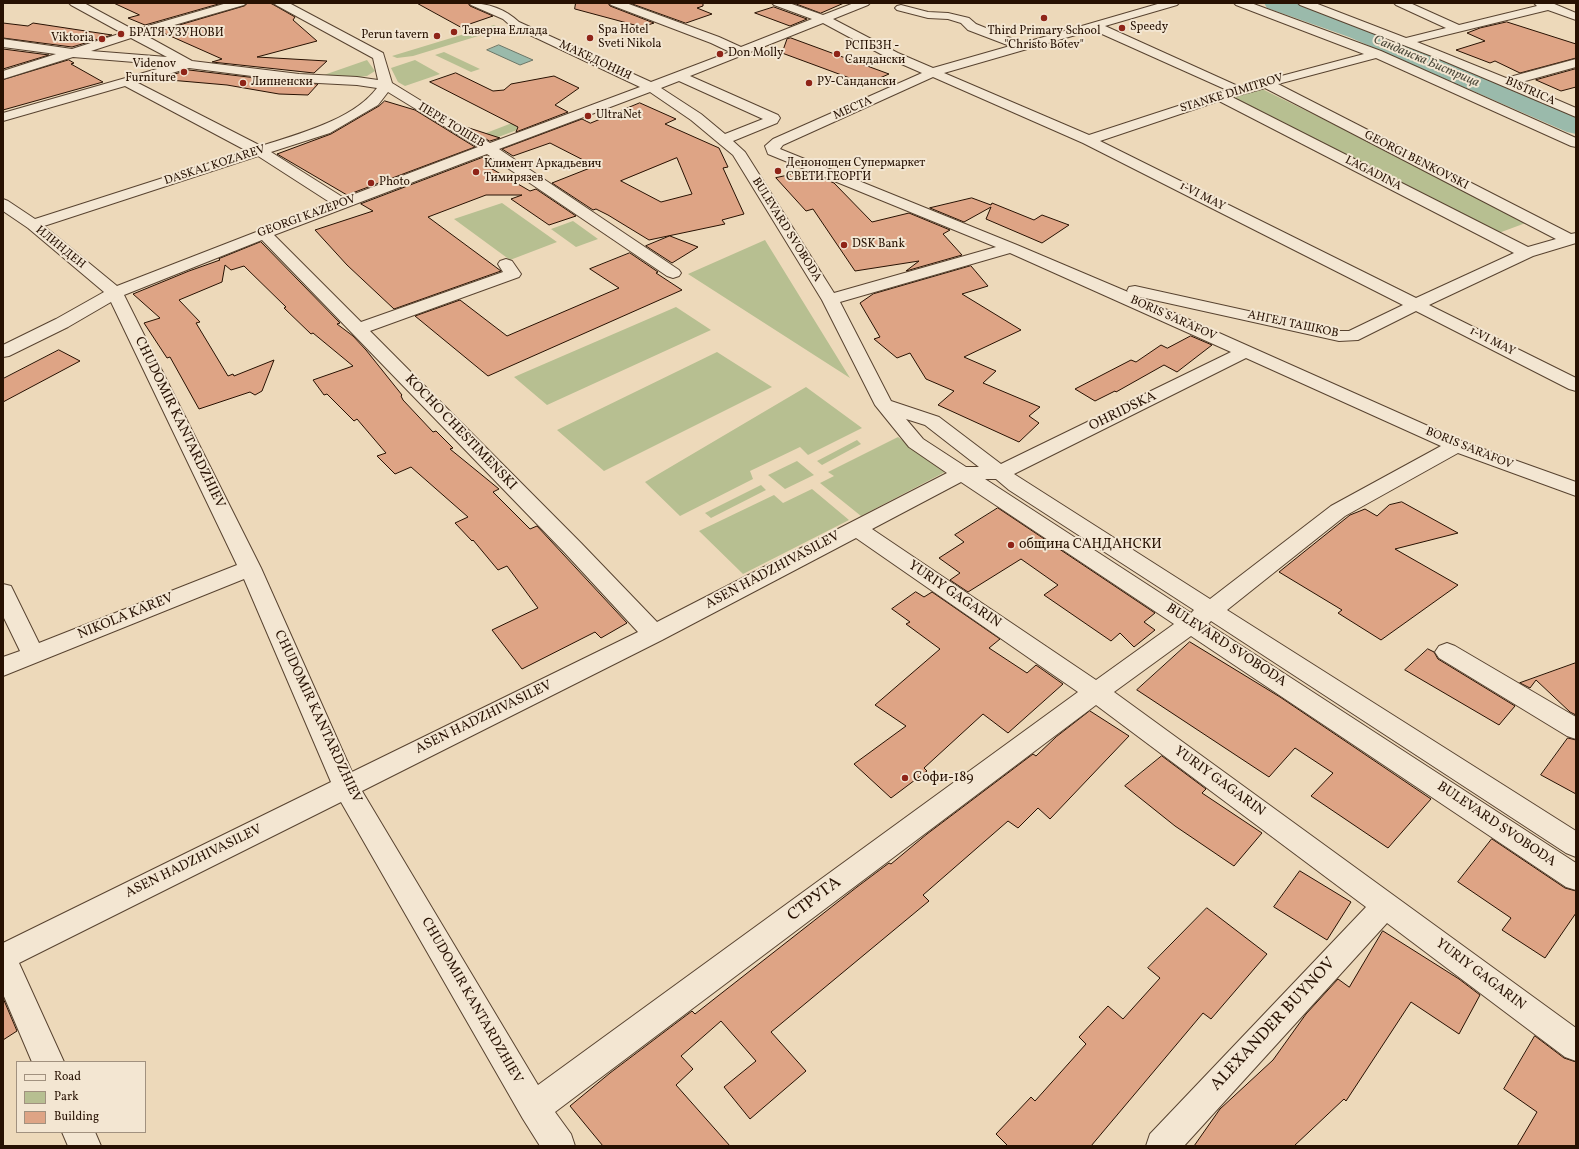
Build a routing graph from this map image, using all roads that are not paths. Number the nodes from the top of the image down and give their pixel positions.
1 (75, 3) edge
2 (240, 3) edge
3 (280, 3) edge
4 (475, 3) edge
5 (615, 3) edge
6 (778, 3) edge
7 (864, 3) edge
8 (1173, 3) edge
9 (1240, 3) edge
10 (1304, 3) edge
11 (1400, 3) edge
12 (1545, 5) edge
13 (900, 8) dead end
14 (1576, 17) edge
15 (823, 19) junction
16 (1094, 26) junction
17 (1459, 29) junction
18 (135, 34) junction
19 (1407, 41) junction
20 (3, 43) edge
21 (1023, 47) junction
22 (741, 52) junction
23 (74, 53) junction
24 (1378, 54) junction
25 (1576, 63) edge
26 (189, 64) junction
27 (934, 72) junction
28 (3, 75) edge
29 (679, 76) junction
30 (126, 82) junction
31 (1506, 82) junction
32 (1264, 83) junction
33 (386, 85) junction
34 (651, 87) junction
35 (1239, 92) junction
36 (1220, 96) junction
37 (1576, 113) edge
38 (3, 117) edge
39 (724, 140) junction
40 (1088, 140) junction
41 (1576, 143) edge
42 (772, 146) joint
43 (490, 149) junction
44 (260, 151) junction
45 (3, 204) edge
46 (343, 204) junction
47 (32, 225) junction
48 (264, 233) junction
49 (1572, 239) edge
50 (1011, 248) junction
51 (1527, 253) junction
52 (506, 264) dead end
53 (673, 273) dead end
54 (1088, 281) junction
55 (115, 293) junction
56 (830, 300) junction
57 (1417, 304) junction
58 (358, 329) junction
59 (1247, 351) junction
60 (3, 352) edge
61 (1576, 385) edge
62 (884, 405) junction
63 (1457, 446) junction
64 (963, 473) junction
65 (1000, 473) junction
66 (1576, 489) edge
67 (856, 528) junction
68 (250, 568) junction
69 (3, 592) edge
70 (1201, 617) junction
71 (654, 634) junction
72 (1447, 652) dead end
73 (33, 654) junction
74 (3, 667) edge
75 (1096, 692) junction
76 (1576, 729) edge
77 (346, 787) junction
78 (1576, 845) edge
79 (1576, 878) edge
80 (1386, 905) junction
81 (3, 959) edge
82 (1576, 1046) edge
83 (48, 1061) edge
84 (534, 1108) junction
85 (78, 1133) edge
86 (85, 1146) edge
87 (559, 1146) edge
88 (1162, 1146) edge

1 - 18 street
2 - 18 street
3 - 33 street
4 - 34 street, МАКЕДОНИЯ
5 - 22 street
6 - 15 street, 1-VI MAY
7 - 15 street, GEORGI KAZEPOV
8 - 16 street, МЕСТА
9 - 24 street
10 - 19 street, BISTRICA
11 - 17 street
12 - 14 street
12 - 17 street
13 - 21 street
15 - 22 street, GEORGI KAZEPOV
15 - 27 street, 1-VI MAY
16 - 21 street, МЕСТА
16 - 35 street
17 - 19 street
18 - 23 street
18 - 26 street
19 - 31 street, BISTRICA
20 - 23 street
21 - 27 street, МЕСТА
22 - 29 street, GEORGI KAZEPOV
23 - 26 street
23 - 28 street
24 - 32 street, STANKE DIMITROV
24 - 41 street
25 - 31 street
26 - 30 street
26 - 33 street
27 - 40 street, 1-VI MAY
27 - 42 street, МЕСТА
29 - 34 street, GEORGI KAZEPOV
29 - 39 street
30 - 38 street
30 - 44 street
31 - 37 street, BISTRICA
32 - 35 street, STANKE DIMITROV
32 - 49 street, GEORGI BENKOVSKI
33 - 43 street, ПЕРЕ ТОШЕВ
33 - 44 street, DASKAL KOZAREV
34 - 39 street, BULEVARD SVOBODA
34 - 43 street, GEORGI KAZEPOV
35 - 36 street, STANKE DIMITROV
36 - 40 street, STANKE DIMITROV
36 - 51 street, LAGADINA
39 - 56 street, BULEVARD SVOBODA
40 - 57 street, 1-VI MAY
42 - 50 street, BORIS SARAFOV
43 - 46 street, GEORGI KAZEPOV
43 - 53 street, ПЕРЕ ТОШЕВ
44 - 46 street
44 - 47 street, DASKAL KOZAREV
45 - 47 street, ИЛИНДЕН
46 - 48 street, GEORGI KAZEPOV
47 - 55 street, ИЛИНДЕН
48 - 55 street, GEORGI KAZEPOV
48 - 58 street, KOCHO CHESTIMENSKI
49 - 51 street, АНГЕЛ ТАШКОВ
50 - 54 street, BORIS SARAFOV
50 - 56 street
51 - 57 street, АНГЕЛ ТАШКОВ
52 - 58 street
54 - 57 street, АНГЕЛ ТАШКОВ
54 - 59 street, BORIS SARAFOV
55 - 60 street, GEORGI KAZEPOV
55 - 68 street, CHUDOMIR KANTARDZHIEV
56 - 62 street, BULEVARD SVOBODA
57 - 61 street, 1-VI MAY
58 - 71 street, KOCHO CHESTIMENSKI
59 - 63 street, BORIS SARAFOV
59 - 65 street, OHRIDSKA
62 - 64 street, BULEVARD SVOBODA
62 - 65 street, BULEVARD SVOBODA
63 - 66 street, BORIS SARAFOV
63 - 70 street, СТРУГА
64 - 65 street
64 - 67 street, ASEN HADZHIVASILEV
64 - 70 street, BULEVARD SVOBODA
65 - 70 street, BULEVARD SVOBODA
67 - 71 street, ASEN HADZHIVASILEV
67 - 75 street, YURIY GAGARIN
68 - 73 street, NIKOLA KAREV
68 - 77 street, CHUDOMIR KANTARDZHIEV
69 - 73 street
70 - 75 street, СТРУГА
70 - 78 street, BULEVARD SVOBODA
70 - 79 street, BULEVARD SVOBODA
71 - 77 street, ASEN HADZHIVASILEV
72 - 76 street
73 - 74 street, NIKOLA KAREV
75 - 80 street, YURIY GAGARIN
75 - 84 street, СТРУГА
77 - 81 street, ASEN HADZHIVASILEV
77 - 84 street, CHUDOMIR KANTARDZHIEV
80 - 82 street, YURIY GAGARIN
80 - 88 street, ALEXANDER BUYNOV
81 - 83 street
84 - 87 street, CHUDOMIR KANTARDZHIEV
85 - 86 street

